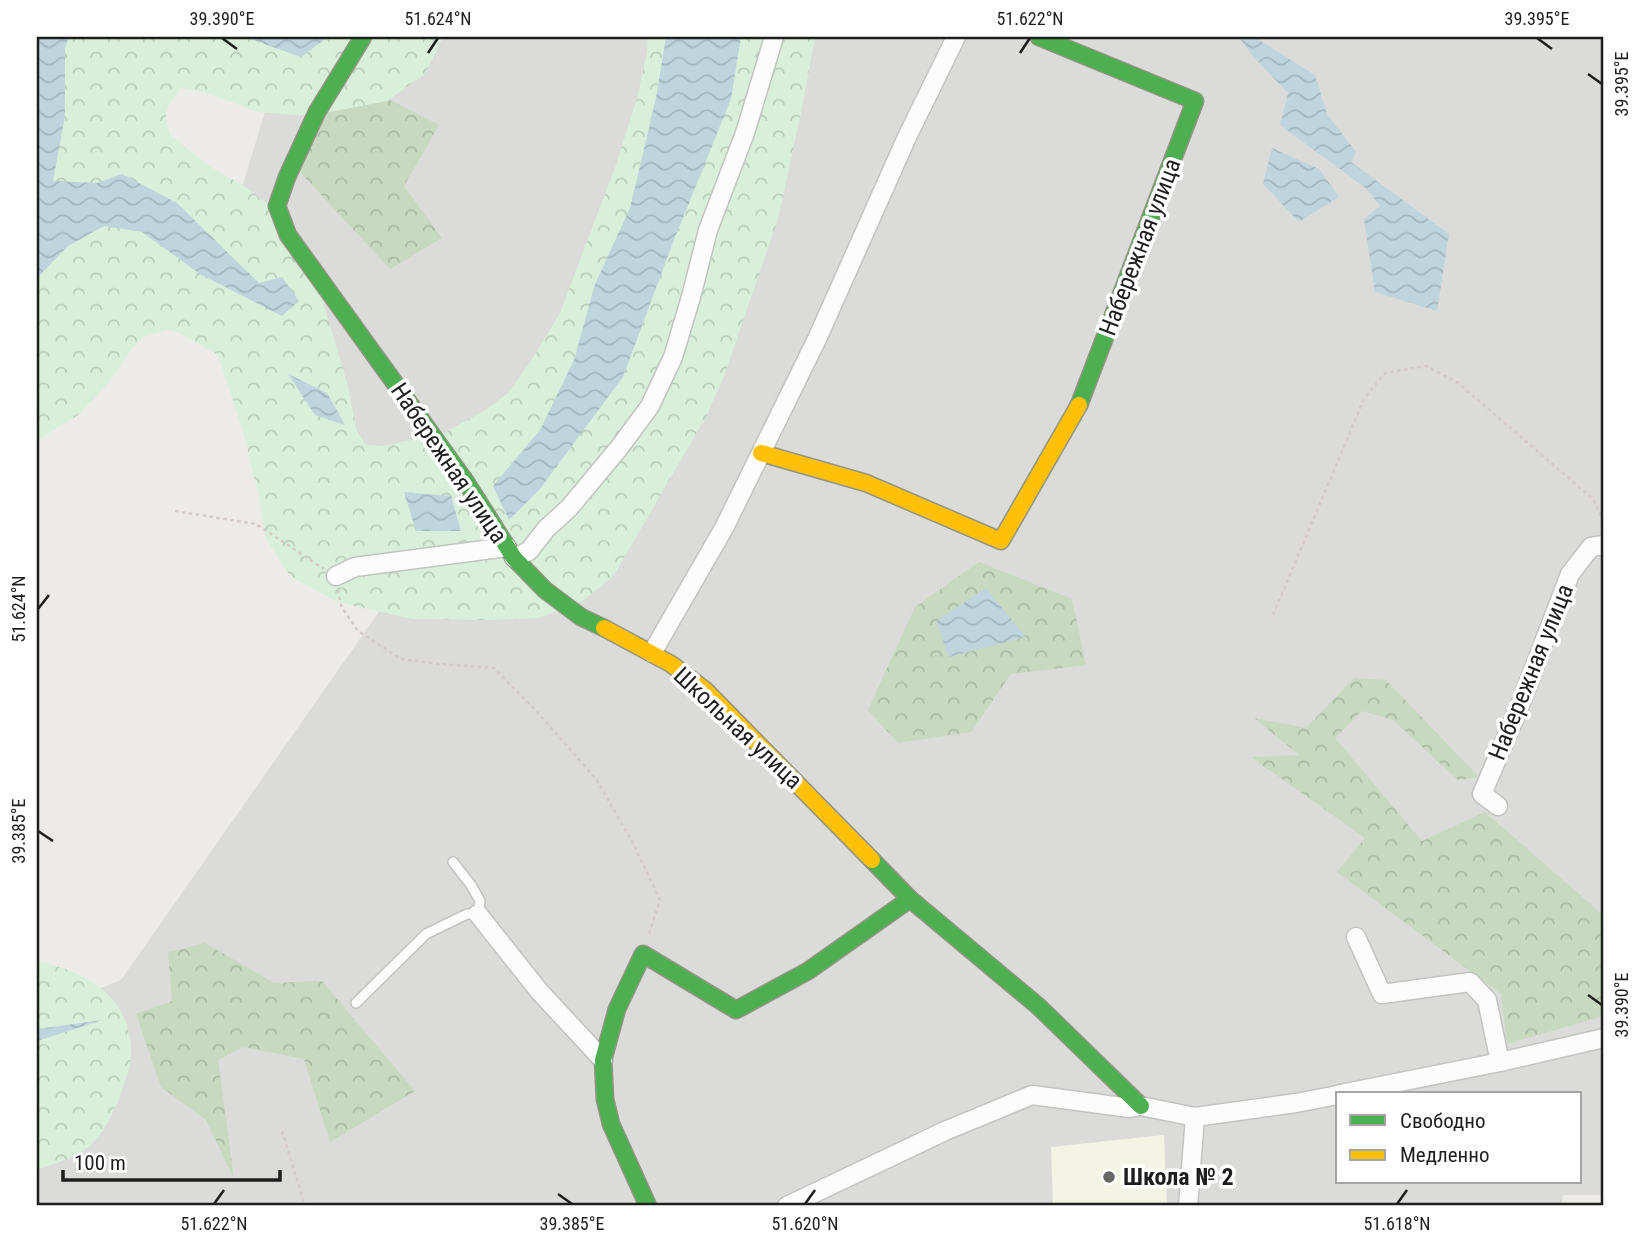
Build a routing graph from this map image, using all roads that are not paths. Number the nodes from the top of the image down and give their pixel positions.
1 (363, 37) edge
2 (774, 37) edge
3 (956, 37) edge
4 (1039, 37) edge
5 (761, 453) junction
6 (1604, 545) edge
7 (511, 552) junction
8 (335, 576) road end
9 (652, 653) junction
10 (1499, 806) dead end
11 (453, 862) dead end
12 (910, 898) junction
13 (478, 914) junction
14 (1356, 937) dead end
15 (356, 1003) dead end
16 (1604, 1038) edge
17 (603, 1060) junction
18 (1500, 1062) junction
19 (1349, 1092) edge
20 (1336, 1095) edge
21 (1141, 1106) junction
22 (1195, 1117) junction
23 (648, 1206) edge
24 (787, 1206) edge
25 (1188, 1206) edge

1 - 7 street, Набережная улица
2 - 7 street, Набережная улица
3 - 5 street
4 - 5 street, Набережная улица
5 - 9 street
6 - 10 street, Набережная улица
7 - 8 street
7 - 9 street, Школьная улица
9 - 12 street, Школьная улица
11 - 13 lane
12 - 17 street
12 - 21 street, Школьная улица
13 - 15 lane
13 - 17 street
14 - 18 street
16 - 18 street
17 - 23 street
18 - 19 street
20 - 22 street
21 - 22 street
21 - 24 street
22 - 25 street

